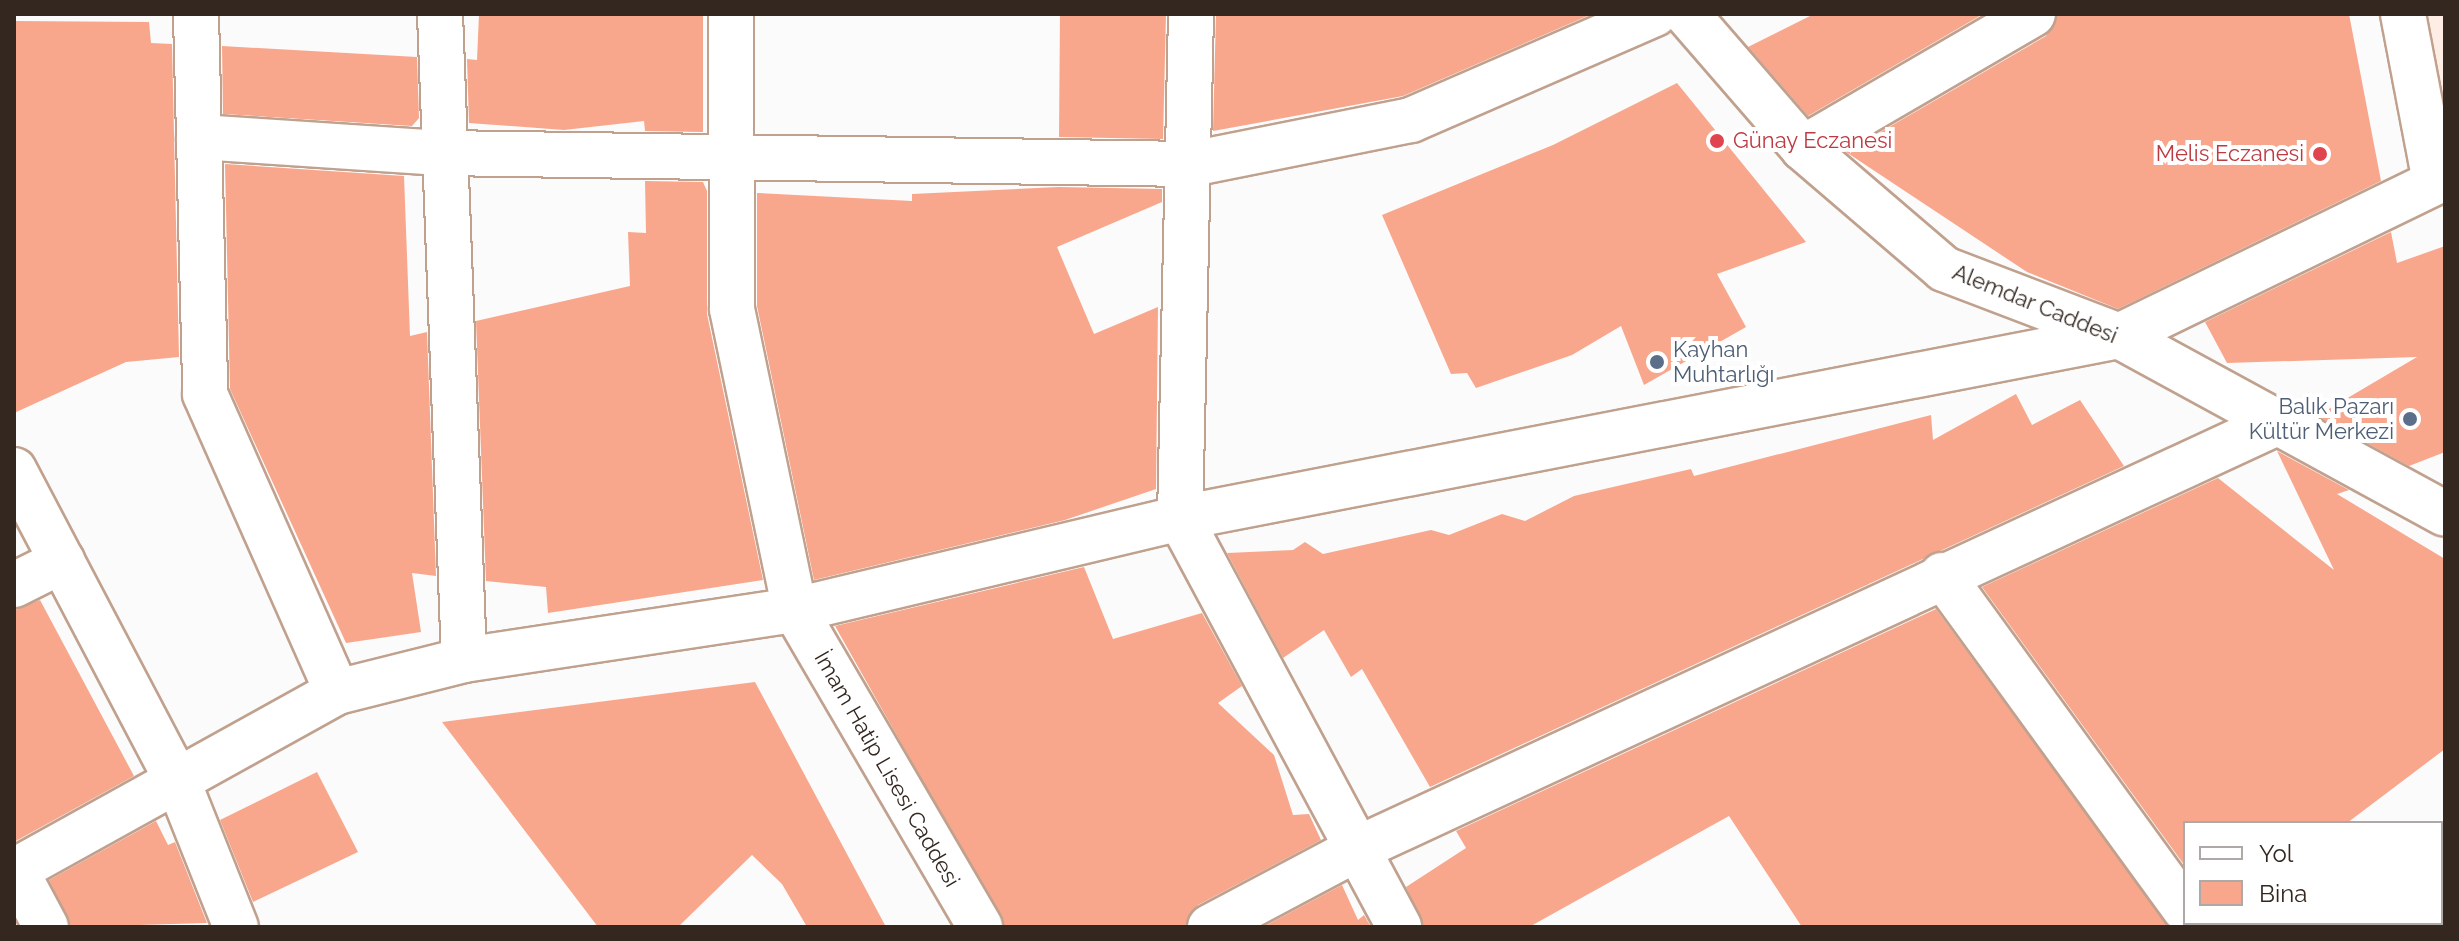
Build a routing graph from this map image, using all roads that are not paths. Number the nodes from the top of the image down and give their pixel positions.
1 (196, 14) edge
2 (440, 14) edge
3 (731, 14) edge
4 (1191, 14) edge
5 (1655, 14) edge
6 (1687, 14) edge
7 (2033, 14) edge
8 (2403, 14) edge
9 (199, 137) junction
10 (1803, 148) junction
11 (441, 153) junction
12 (730, 160) junction
13 (1191, 164) junction
14 (2440, 180) edge
15 (2119, 336) junction
16 (2279, 422) junction
17 (14, 470) edge
18 (2445, 514) edge
19 (1180, 518) junction
20 (62, 561) junction
21 (1942, 575) junction
22 (14, 585) edge
23 (795, 610) junction
24 (464, 660) junction
25 (337, 692) junction
26 (179, 784) junction
27 (1357, 849) junction
28 (15, 869) edge
29 (2183, 906) edge
30 (46, 927) edge
31 (236, 927) edge
32 (980, 927) edge
33 (1210, 927) edge
34 (1399, 927) edge

1 - 9 street
2 - 11 street
3 - 12 street, İmam Hatip Lisesi Caddesi
4 - 13 street
5 - 13 street
6 - 10 street, Alemdar Caddesi
7 - 10 street
8 - 14 street
9 - 11 street
9 - 25 street
10 - 15 street, Alemdar Caddesi
11 - 12 street
11 - 24 street
12 - 13 street
12 - 23 street, İmam Hatip Lisesi Caddesi
13 - 19 street
14 - 15 street
15 - 16 street, Alemdar Caddesi
15 - 19 street
16 - 18 street, Alemdar Caddesi
16 - 21 street
17 - 20 street
19 - 23 street
19 - 27 street
20 - 22 street
20 - 26 street
21 - 27 street
21 - 29 street
23 - 24 street
23 - 32 street, İmam Hatip Lisesi Caddesi
24 - 25 street
25 - 26 street
26 - 28 street
26 - 31 street
27 - 33 street
27 - 34 street
28 - 30 street

